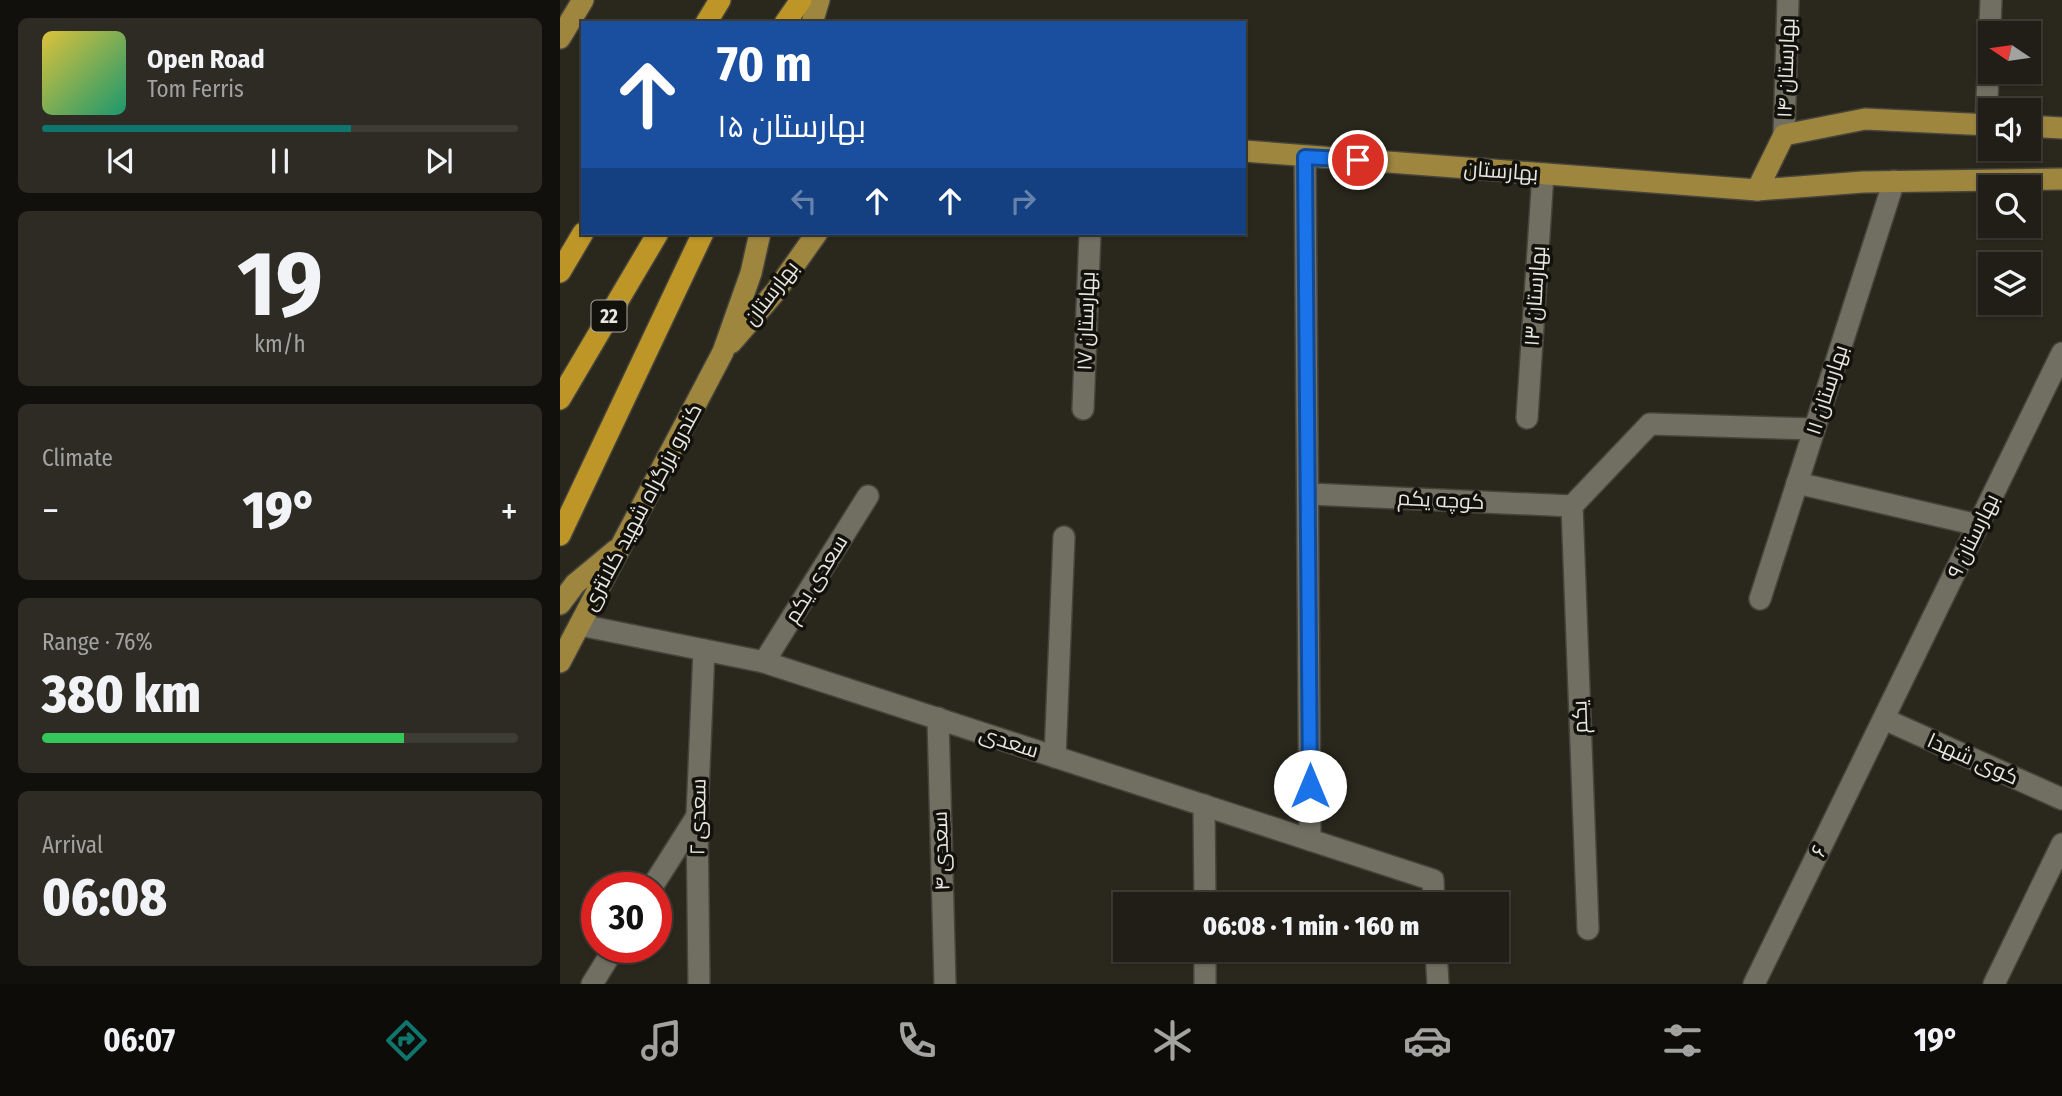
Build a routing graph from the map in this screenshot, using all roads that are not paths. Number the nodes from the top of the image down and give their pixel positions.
1 (583, 0) edge
2 (593, 0) edge
3 (720, 0) edge
4 (801, 0) edge
5 (817, 0) edge
6 (1788, 0) edge
7 (1991, 0) edge
8 (707, 21) edge
9 (786, 21) edge
10 (805, 21) edge
11 (812, 21) edge
12 (564, 28) edge
13 (1989, 98) edge
14 (1978, 125) edge
15 (2041, 127) edge
16 (2062, 128) edge
17 (1784, 135) junction
18 (1246, 151) edge
19 (1305, 157) junction
20 (1543, 174) junction
21 (2062, 179) edge
22 (1894, 181) junction
23 (1757, 190) junction
24 (582, 235) edge
25 (656, 235) edge
26 (702, 235) edge
27 (760, 235) edge
28 (816, 235) edge
29 (1090, 235) edge
30 (560, 272) edge
31 (723, 352) junction
32 (2062, 353) edge
33 (560, 399) edge
34 (1083, 409) dead end
35 (1527, 418) dead end
36 (1814, 429) junction
37 (1797, 483) junction
38 (1310, 494) junction
39 (868, 496) dead end
40 (1572, 506) junction
41 (1978, 525) junction
42 (560, 535) edge
43 (1064, 537) dead end
44 (624, 544) junction
45 (1760, 599) dead end
46 (560, 604) edge
47 (580, 625) junction
48 (704, 650) junction
49 (560, 662) edge
50 (764, 662) junction
51 (938, 718) junction
52 (1884, 719) junction
53 (1055, 757) junction
54 (2062, 799) edge
55 (1204, 805) junction
56 (696, 816) junction
57 (1310, 840) junction
58 (2062, 844) edge
59 (661, 872) edge
60 (1205, 892) edge
61 (1433, 892) edge
62 (1588, 929) dead end
63 (1205, 962) edge
64 (1436, 962) edge
65 (605, 963) edge
66 (592, 984) edge
67 (699, 984) edge
68 (945, 984) edge
69 (1205, 984) edge
70 (1437, 984) edge
71 (1754, 984) edge
72 (1994, 984) edge

1 - 12 main road
2 - 12 main road
3 - 8 highway
4 - 9 highway
5 - 10 highway
5 - 11 main road
6 - 17 street, ۱۴ بهارستان
7 - 13 street
14 - 17 main road
15 - 16 main road
17 - 23 main road
18 - 19 main road, بهارستان
19 - 20 main road, بهارستان
19 - 38 street
20 - 23 main road, بهارستان
20 - 35 street, ۱۳ بهارستان
21 - 22 main road, بهارستان
22 - 23 main road, بهارستان
22 - 36 street, ۱۱ بهارستان
24 - 30 highway
25 - 33 highway, 22
26 - 42 highway
27 - 31 main road
28 - 31 main road, بهارستان
29 - 34 street, ۱۷ بهارستان
31 - 44 main road, کندرو بزرگراه شهید کلانتری
32 - 41 street, ۹ بهارستان
36 - 37 street, ۱۱ بهارستان
36 - 40 street
37 - 41 street
37 - 45 street, ۱۱ بهارستان
38 - 40 street, کوچه یکم
38 - 57 street
39 - 50 street, سعدی یکم
40 - 62 street, یکم
41 - 52 street, ۹ بهارستان
43 - 53 street
44 - 46 main road
44 - 47 main road, کندرو بزرگراه شهید کلانتری
47 - 48 street, سعدی
47 - 49 main road, کندرو بزرگراه شهید کلانتری
48 - 50 street, سعدی
48 - 56 street, سعدی ۲
50 - 51 street, سعدی
51 - 53 street, سعدی
51 - 68 street, سعدی ۴
52 - 54 street, کوی شهدا
52 - 71 street, ۶
53 - 55 street, سعدی
55 - 57 street, سعدی
55 - 60 street
56 - 59 street
56 - 67 street, سعدی ۲
57 - 61 street, سعدی
58 - 72 street
63 - 69 street
64 - 70 street
65 - 66 street

